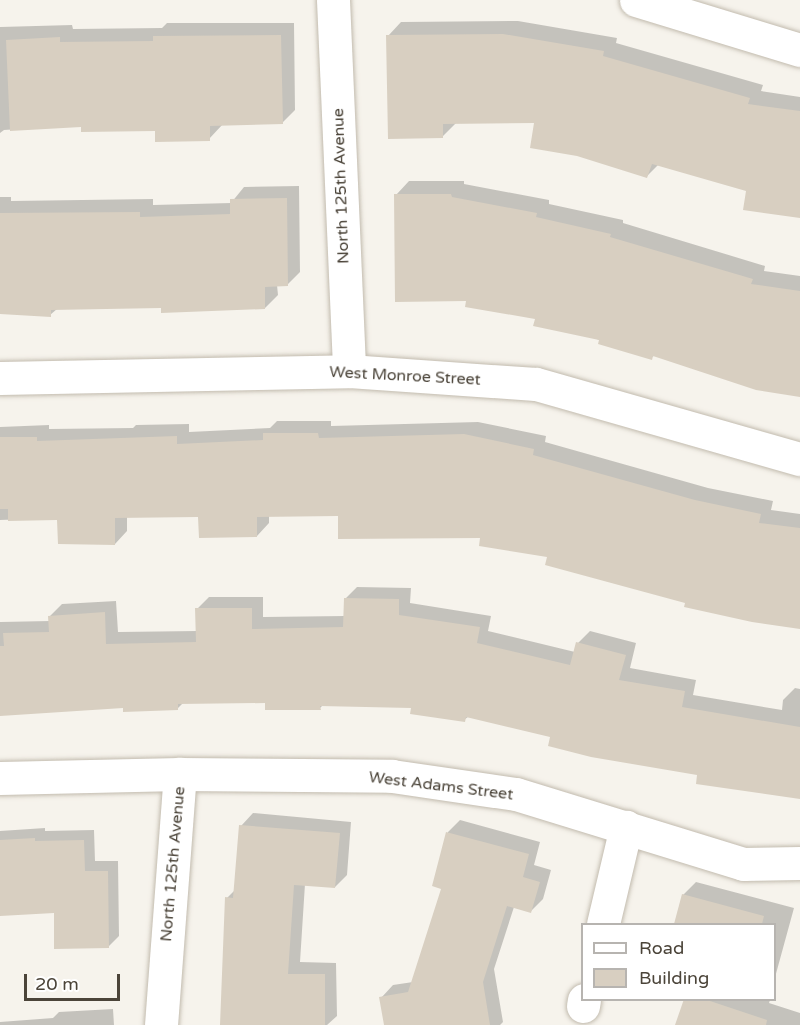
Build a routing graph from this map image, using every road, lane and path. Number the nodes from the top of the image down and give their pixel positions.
1 (333, 0) edge
2 (636, 0) edge
3 (800, 50) edge
4 (349, 371) junction
5 (0, 378) edge
6 (800, 459) edge
7 (180, 774) junction
8 (0, 778) edge
9 (626, 827) junction
10 (800, 863) edge
11 (603, 923) edge
12 (161, 1025) edge

1 - 4 street, North 125th Avenue
2 - 3 street
4 - 5 street, West Monroe Street
4 - 6 street, West Monroe Street
7 - 8 street, West Adams Street
7 - 9 street, West Adams Street
7 - 12 street, North 125th Avenue
9 - 10 street, West Adams Street
9 - 11 street

